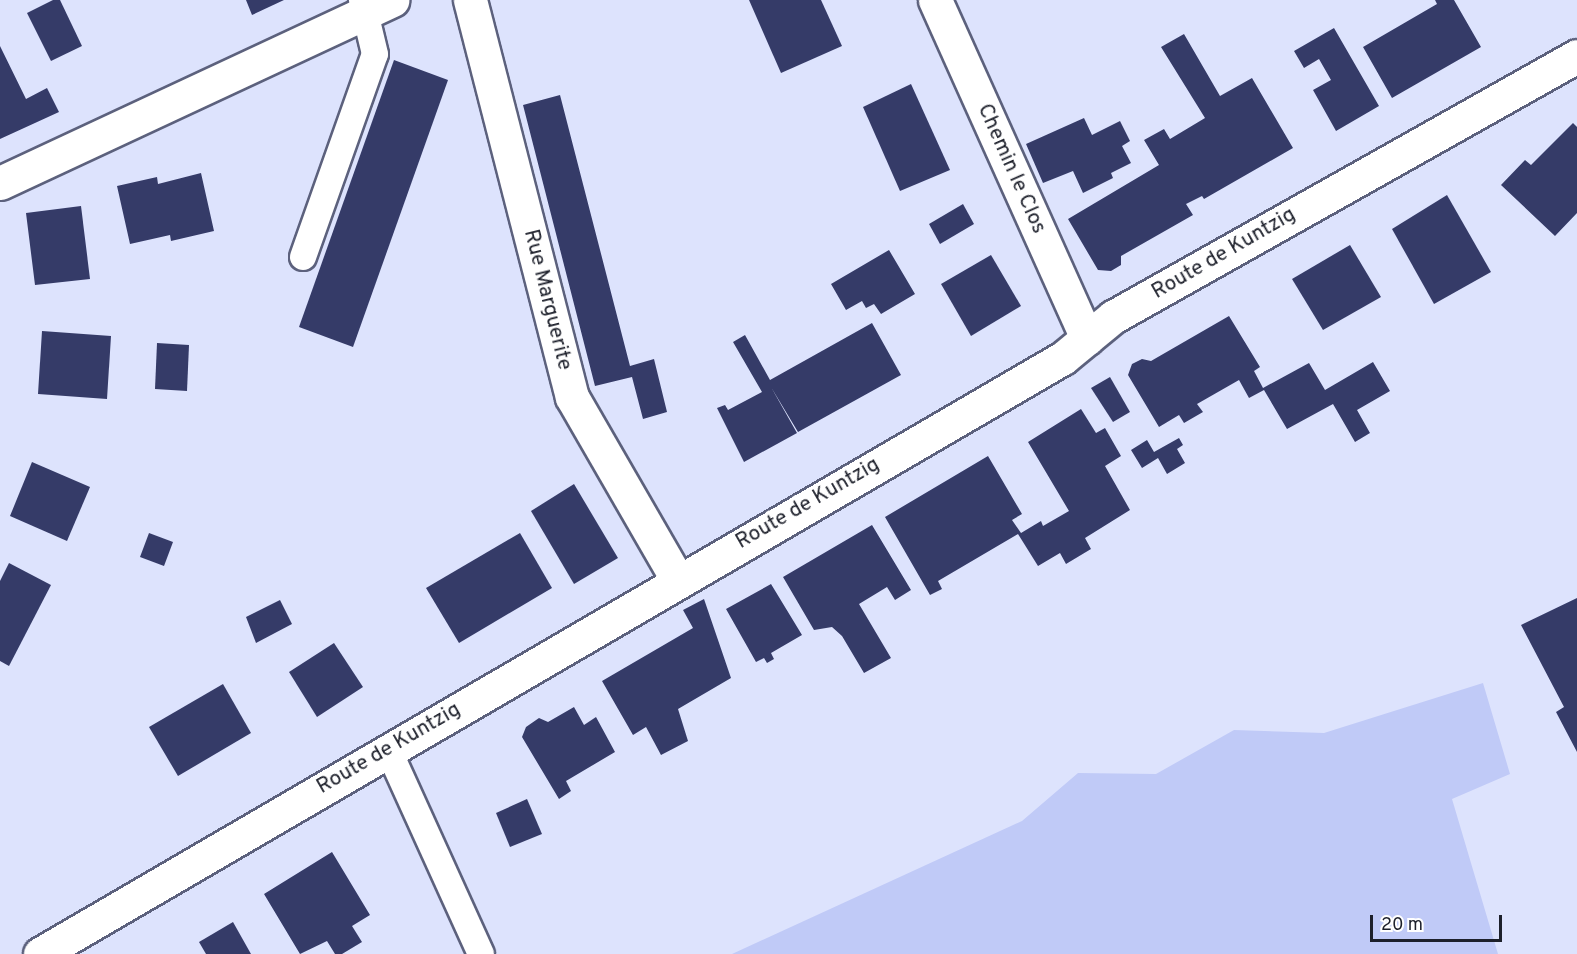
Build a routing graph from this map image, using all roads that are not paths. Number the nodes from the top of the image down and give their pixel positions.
1 (470, 0) edge
2 (935, 0) edge
3 (373, 4) edge
4 (1577, 56) edge
5 (0, 183) edge
6 (303, 257) dead end
7 (1087, 338) junction
8 (677, 579) junction
9 (388, 749) junction
10 (40, 954) edge
11 (481, 954) edge

1 - 8 street, Rue Marguerite
2 - 7 street, Chemin le Clos
3 - 5 street
3 - 6 lane
4 - 7 street, Route de Kuntzig
7 - 8 street, Route de Kuntzig
8 - 9 street, Route de Kuntzig
9 - 10 street, Route de Kuntzig
9 - 11 lane

